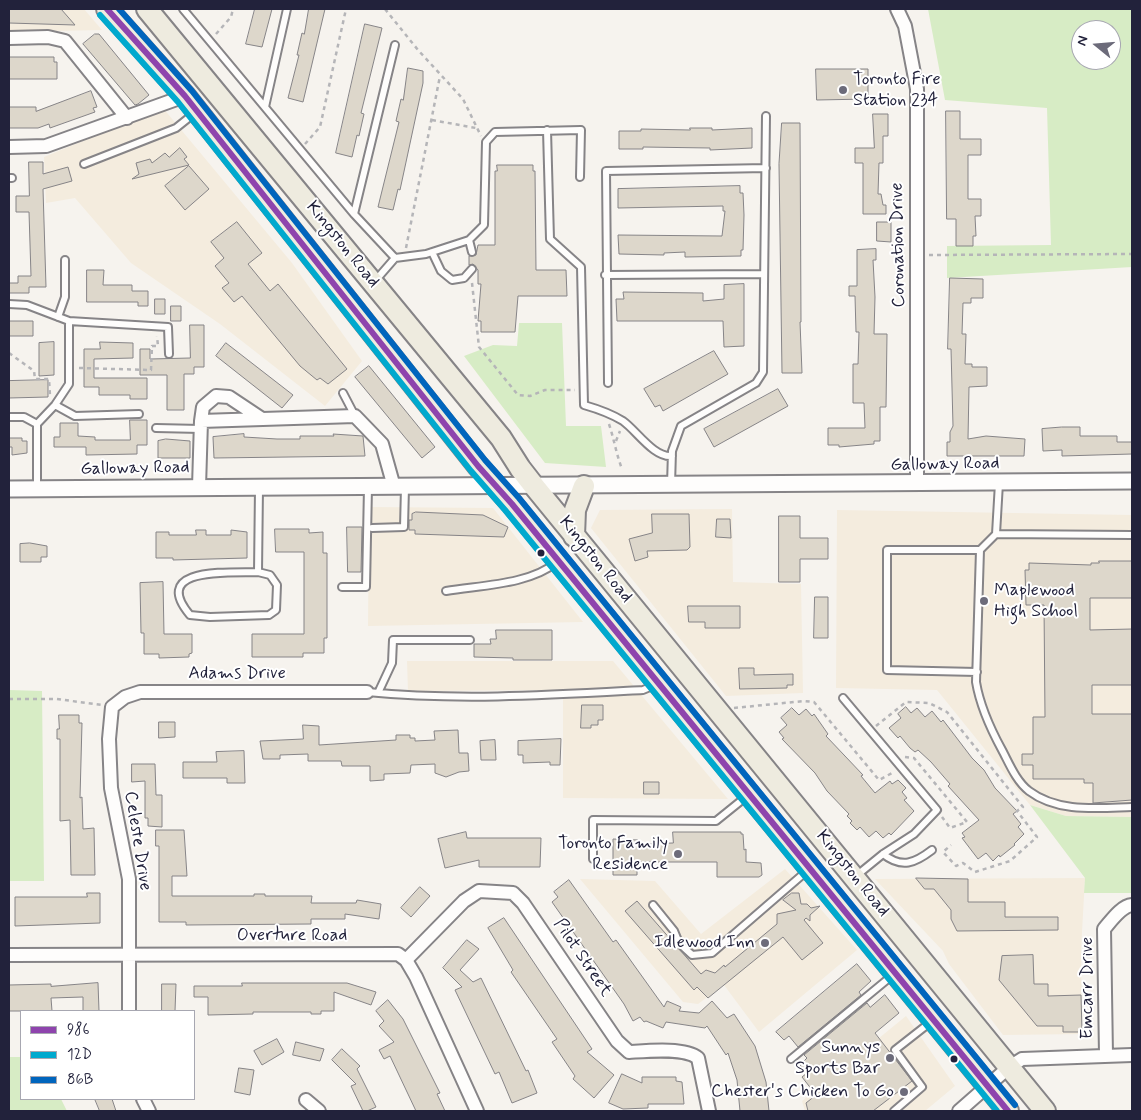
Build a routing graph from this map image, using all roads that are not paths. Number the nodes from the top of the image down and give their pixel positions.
1 (147, 9) edge
2 (183, 9) edge
3 (287, 9) edge
4 (897, 9) edge
5 (110, 10) edge
6 (9, 38) edge
7 (395, 45) dead end
8 (184, 96) junction
9 (265, 107) junction
10 (197, 111) junction
11 (766, 116) dead end
12 (127, 118) junction
13 (547, 130) junction
14 (9, 147) edge
15 (84, 164) dead end
16 (766, 168) junction
17 (580, 177) dead end
18 (354, 214) junction
19 (469, 240) junction
20 (432, 252) junction
21 (472, 252) dead end
22 (395, 258) junction
23 (65, 260) dead end
24 (470, 272) road end
25 (764, 274) junction
26 (605, 275) junction
27 (372, 283) junction
28 (9, 304) edge
29 (58, 317) junction
30 (69, 321) junction
31 (169, 354) dead end
32 (608, 383) dead end
33 (344, 393) dead end
34 (52, 402) junction
35 (139, 414) dead end
36 (355, 416) junction
37 (9, 417) edge
38 (262, 419) junction
39 (37, 424) junction
40 (201, 425) junction
41 (156, 428) dead end
42 (672, 456) junction
43 (1132, 481) edge
44 (999, 483) junction
45 (917, 484) junction
46 (498, 486) junction
47 (534, 486) junction
48 (584, 486) junction
49 (671, 486) junction
50 (199, 487) junction
51 (259, 487) junction
52 (368, 487) junction
53 (399, 487) junction
54 (9, 489) edge
55 (37, 489) junction
56 (372, 528) dead end
57 (996, 534) junction
58 (1132, 535) edge
59 (574, 536) junction
60 (980, 550) junction
61 (558, 561) junction
62 (258, 572) junction
63 (342, 587) dead end
64 (446, 591) dead end
65 (470, 640) dead end
66 (977, 672) junction
67 (658, 683) junction
68 (373, 692) junction
69 (843, 698) dead end
70 (112, 707) joint
71 (748, 795) junction
72 (1132, 808) edge
73 (932, 850) dead end
74 (883, 854) junction
75 (593, 859) dead end
76 (809, 869) junction
77 (855, 877) junction
78 (653, 905) dead end
79 (1132, 905) edge
80 (128, 954) junction
81 (9, 955) edge
82 (406, 960) junction
83 (894, 974) junction
84 (129, 1010) edge
85 (932, 1021) junction
86 (1106, 1055) junction
87 (1132, 1055) edge
88 (791, 1060) dead end
89 (1008, 1068) junction
90 (987, 1088) junction
91 (306, 1100) dead end
92 (319, 1111) edge
93 (477, 1111) edge
94 (709, 1111) edge
95 (894, 1111) edge
96 (959, 1111) edge
97 (1008, 1111) edge
98 (1045, 1111) edge

1 - 27 main road, Kingston Road
2 - 9 lane
3 - 9 lane
4 - 45 street, Coronation Drive
5 - 8 main road, Kingston Road
6 - 12 street
7 - 18 lane
8 - 10 main road, Kingston Road
8 - 12 street
9 - 18 lane
10 - 15 lane
10 - 46 main road, Kingston Road
11 - 16 lane
12 - 14 street
13 - 17 lane
13 - 19 lane
13 - 42 lane
16 - 25 lane
16 - 26 lane
18 - 22 lane
19 - 20 lane
19 - 21 lane
20 - 22 lane
20 - 24 lane
22 - 27 lane
23 - 29 lane
25 - 26 lane
25 - 42 lane
26 - 32 lane
27 - 47 main road, Kingston Road
28 - 29 lane
29 - 30 lane
30 - 31 lane
30 - 34 lane
33 - 36 lane
34 - 35 lane
34 - 39 lane
36 - 38 street
36 - 53 street
37 - 39 lane
38 - 40 street
38 - 40 street
39 - 55 lane
40 - 41 lane
40 - 50 street
42 - 49 lane
43 - 44 street, Galloway Road
44 - 45 street, Galloway Road
44 - 57 lane
45 - 49 street, Galloway Road
46 - 47 street, Galloway Road
46 - 53 street, Galloway Road
46 - 61 main road, Kingston Road
47 - 48 street, Galloway Road
47 - 59 main road, Kingston Road
48 - 49 street, Galloway Road
48 - 59 main road
50 - 51 street, Galloway Road
50 - 55 street, Galloway Road
51 - 52 street, Galloway Road
51 - 62 lane
52 - 53 street, Galloway Road
52 - 63 lane
53 - 56 lane
54 - 55 street, Galloway Road
57 - 58 lane
57 - 60 lane
59 - 77 main road, Kingston Road
60 - 66 lane
60 - 66 lane
61 - 64 lane
61 - 67 main road, Kingston Road
62 - 62 lane
65 - 68 lane
66 - 72 lane
67 - 68 lane
67 - 71 main road, Kingston Road
68 - 70 street, Adams Drive
69 - 74 lane
70 - 80 street, Celeste Drive
71 - 75 lane
71 - 76 main road, Kingston Road
73 - 74 lane
74 - 77 lane
76 - 78 lane
76 - 83 main road, Kingston Road
77 - 89 main road, Kingston Road
79 - 86 street, Emcarr Drive
80 - 81 street, Overture Road
80 - 82 street, Overture Road
80 - 84 street, Celeste Drive
82 - 93 street
82 - 94 street, Pilot Street
83 - 85 main road, Kingston Road
83 - 88 lane
85 - 90 main road, Kingston Road
85 - 95 lane
86 - 87 street
86 - 89 street
89 - 90 street
89 - 98 main road, Kingston Road
90 - 96 street
90 - 97 main road, Kingston Road
91 - 92 street

